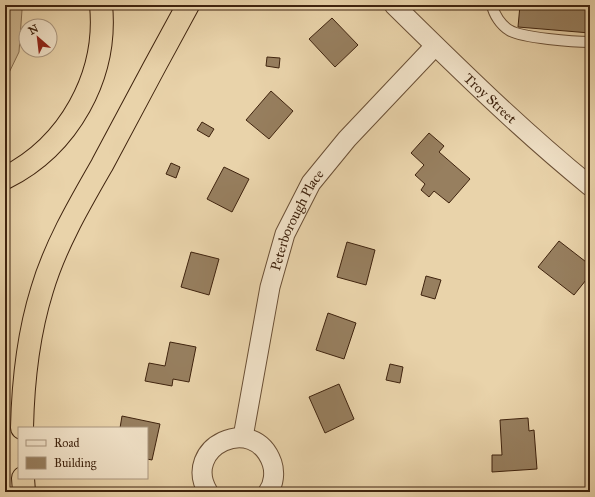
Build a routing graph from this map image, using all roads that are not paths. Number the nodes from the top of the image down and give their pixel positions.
1 (101, 5) edge
2 (188, 5) edge
3 (394, 5) edge
4 (492, 5) edge
5 (590, 42) edge
6 (435, 46) junction
7 (5, 178) edge
8 (590, 186) edge
9 (22, 427) edge
10 (243, 437) junction
11 (22, 479) edge
12 (24, 492) edge
13 (208, 492) edge
14 (268, 492) edge

1 - 7 highway
2 - 9 highway
3 - 6 street, Troy Street
4 - 5 lane
6 - 8 street, Troy Street
6 - 10 street, Peterborough Place
10 - 13 street
10 - 14 street
11 - 12 highway

